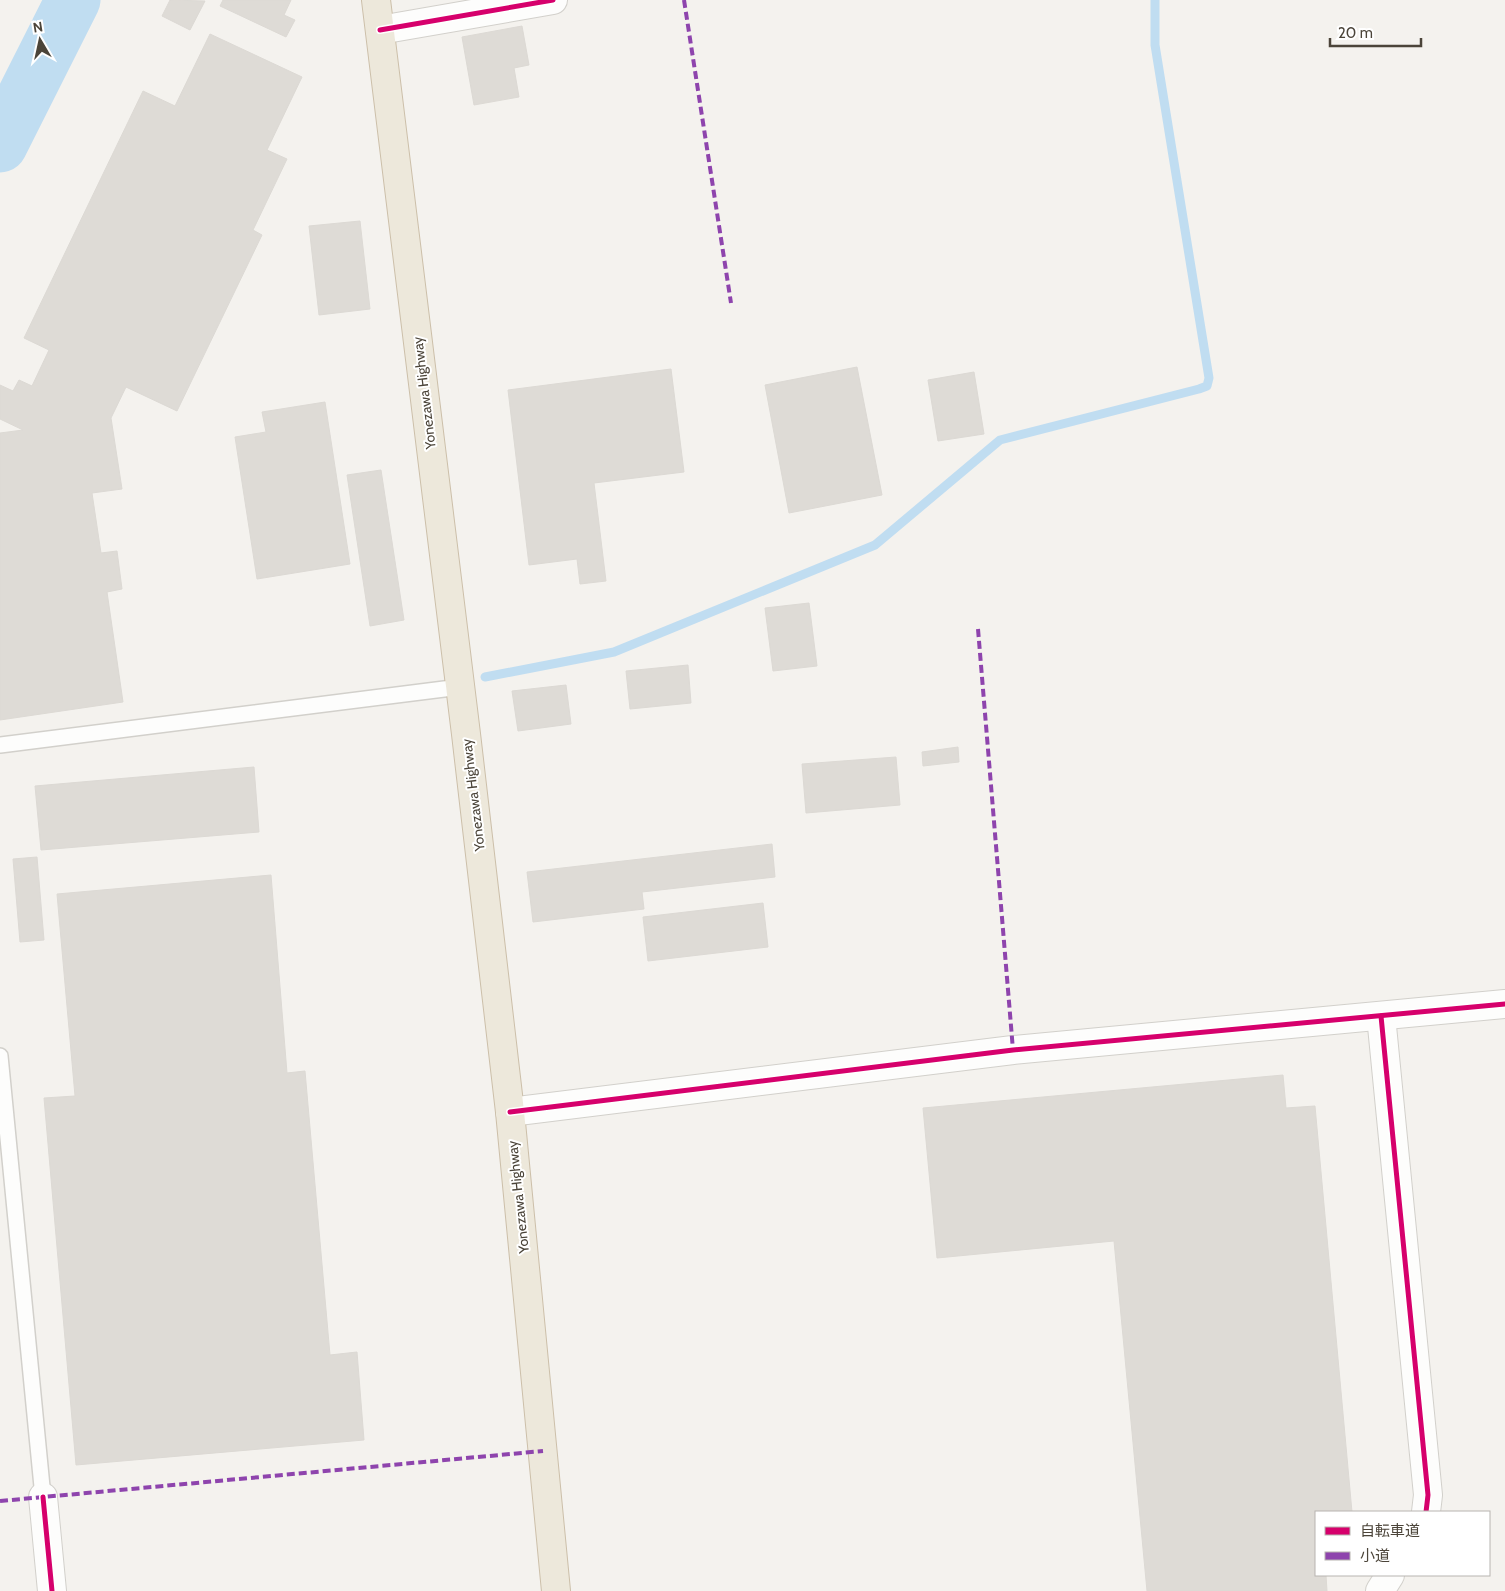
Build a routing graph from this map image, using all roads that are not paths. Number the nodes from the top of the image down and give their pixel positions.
1 (376, 0) edge
2 (544, 1) edge
3 (380, 30) junction
4 (460, 687) junction
5 (0, 745) edge
6 (1505, 1004) edge
7 (1381, 1016) junction
8 (0, 1056) edge
9 (510, 1112) junction
10 (43, 1497) joint
11 (1426, 1511) edge
12 (1389, 1576) edge
13 (52, 1591) edge
14 (556, 1591) edge
15 (1380, 1591) edge

1 - 3 highway, Yonezawa Highway
2 - 3 street
3 - 4 highway, Yonezawa Highway
4 - 5 lane
4 - 9 highway, Yonezawa Highway
6 - 7 street
7 - 9 street
7 - 11 street
8 - 10 lane
9 - 14 highway, Yonezawa Highway
10 - 13 street
12 - 15 street

